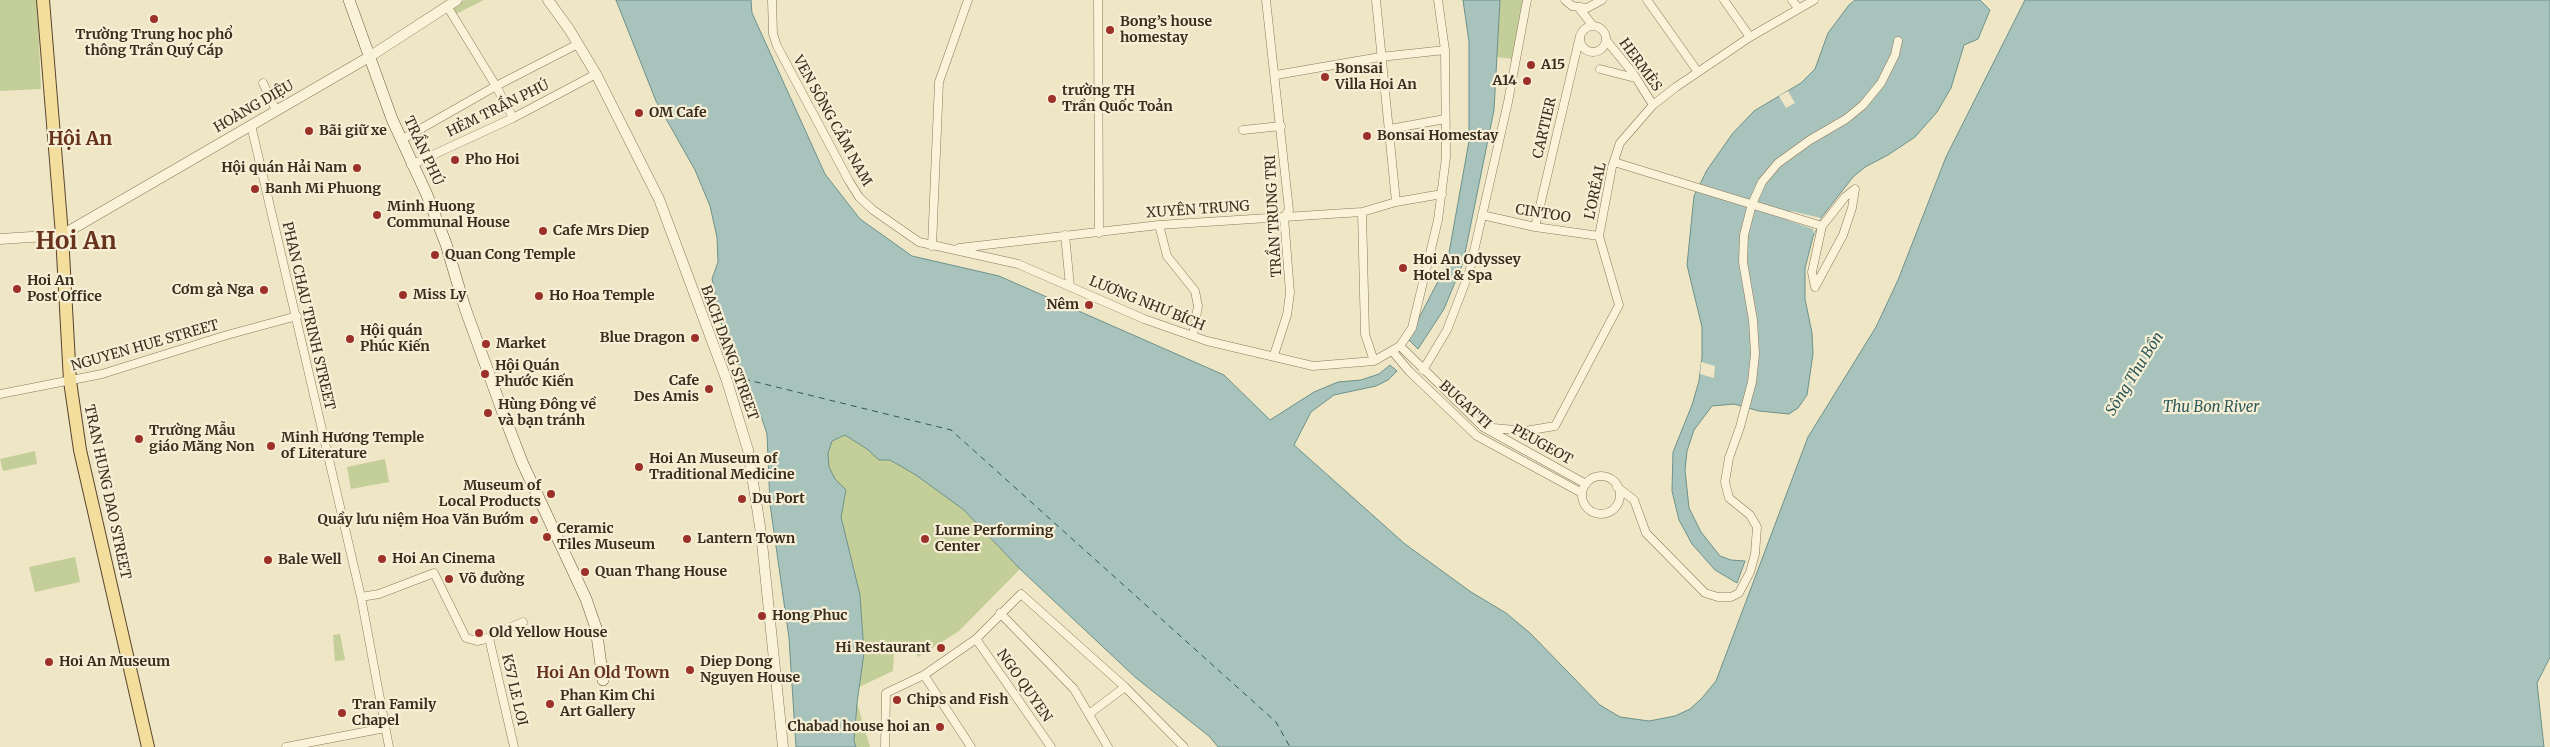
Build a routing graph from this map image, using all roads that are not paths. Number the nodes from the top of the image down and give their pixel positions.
1 (43, 0) edge
2 (349, 0) edge
3 (457, 0) edge
4 (548, 0) edge
5 (772, 0) edge
6 (968, 0) edge
7 (1098, 0) edge
8 (1266, 0) edge
9 (1376, 0) edge
10 (1438, 0) edge
11 (1528, 0) edge
12 (1565, 0) edge
13 (1602, 0) edge
14 (1647, 0) edge
15 (1724, 0) edge
16 (1792, 0) edge
17 (1814, 0) edge
18 (447, 6) junction
19 (1579, 8) junction
20 (1798, 8) junction
21 (1593, 26) junction
22 (1580, 36) junction
23 (1750, 38) junction
24 (1606, 40) junction
25 (1898, 41) dead end
26 (578, 44) junction
27 (1445, 50) junction
28 (369, 57) junction
29 (1380, 57) junction
30 (1600, 69) dead end
31 (1698, 72) junction
32 (596, 74) junction
33 (1276, 74) junction
34 (1635, 78) junction
35 (263, 83) dead end
36 (496, 86) junction
37 (1653, 105) junction
38 (276, 110) junction
39 (513, 118) junction
40 (1445, 119) junction
41 (252, 124) junction
42 (1281, 126) junction
43 (1390, 129) junction
44 (1243, 130) dead end
45 (401, 140) junction
46 (1614, 162) junction
47 (411, 165) junction
48 (1442, 194) junction
49 (1396, 202) junction
50 (1752, 204) junction
51 (1362, 212) junction
52 (1482, 215) junction
53 (1284, 217) junction
54 (1158, 225) junction
55 (1535, 226) junction
56 (1822, 226) junction
57 (1099, 233) junction
58 (62, 234) junction
59 (1065, 235) junction
60 (1599, 236) junction
61 (0, 239) edge
62 (932, 246) junction
63 (955, 248) junction
64 (1070, 286) junction
65 (296, 316) junction
66 (1193, 335) junction
67 (1400, 346) junction
68 (1393, 352) junction
69 (1274, 355) junction
70 (1374, 360) junction
71 (1423, 370) junction
72 (70, 381) junction
73 (0, 394) edge
74 (1482, 427) junction
75 (1586, 484) junction
76 (1617, 487) junction
77 (1582, 493) junction
78 (361, 597) junction
79 (1000, 613) junction
80 (523, 622) dead end
81 (489, 638) junction
82 (976, 639) junction
83 (924, 675) junction
84 (603, 680) dead end
85 (1125, 687) junction
86 (1089, 714) junction
87 (385, 728) junction
88 (148, 747) edge
89 (286, 747) edge
90 (389, 747) edge
91 (514, 747) edge
92 (783, 747) edge
93 (885, 747) edge
94 (971, 747) edge
95 (1051, 747) edge
96 (1108, 747) edge
97 (1184, 747) edge

1 - 58 main road, TRAN HUNG DAO STREET
2 - 28 main road, TRẦN PHÚ
3 - 18 street, HOÀNG DIỆU
4 - 26 street, BACH DANG STREET
5 - 62 street, VEN SÔNG CẨM NAM
6 - 62 street
7 - 57 street
8 - 33 street, TRẦN TRUNG TRI
9 - 29 street
10 - 27 street, LƯƠNG NHƯ BÍCH
11 - 52 street
12 - 19 street
13 - 19 street
14 - 31 street
15 - 23 street
16 - 20 street
17 - 20 street, L’ORÉAL
18 - 28 street, HOÀNG DIỆU
18 - 36 street
19 - 21 street
20 - 23 street, L’ORÉAL
21 - 22 street
21 - 24 street
22 - 24 street
22 - 55 street, CARTIER
23 - 31 street, L’ORÉAL
24 - 34 street, HERMÈS
25 - 50 street
26 - 32 street, BACH DANG STREET
26 - 36 street
27 - 29 street
27 - 40 street, LƯƠNG NHƯ BÍCH
28 - 38 street, HOÀNG DIỆU
28 - 45 main road, TRẦN PHÚ
29 - 33 street
29 - 43 street
30 - 34 street
31 - 37 street, L’ORÉAL
32 - 39 street, HẺM TRẦN PHÚ
32 - 92 street, BACH DANG STREET
33 - 42 street, TRẦN TRUNG TRI
34 - 37 street, HERMÈS
35 - 38 street
36 - 39 street
36 - 45 street
37 - 46 street, L’ORÉAL
38 - 41 street, HOÀNG DIỆU
39 - 47 street, HẺM TRẦN PHÚ
40 - 43 street
40 - 48 street, LƯƠNG NHƯ BÍCH
41 - 58 street, HOÀNG DIỆU
41 - 65 street, PHAN CHAU TRINH STREET
42 - 44 street
42 - 53 street, TRẦN TRUNG TRI
43 - 49 street
45 - 47 main road, TRẦN PHÚ
46 - 50 street
46 - 60 street, L’ORÉAL
47 - 84 main road, TRẦN PHÚ
48 - 49 street, XUYÊN TRUNG
48 - 67 street, LƯƠNG NHƯ BÍCH
49 - 51 street, XUYÊN TRUNG
50 - 56 street
50 - 76 street
51 - 53 street, XUYÊN TRUNG
51 - 70 street
52 - 55 street, CINTOO
52 - 71 street
53 - 54 street, XUYÊN TRUNG
53 - 69 street, TRẦN TRUNG TRI
54 - 57 street, XUYÊN TRUNG
54 - 66 street
55 - 60 street, CINTOO
56 - 56 street
57 - 59 street, XUYÊN TRUNG
58 - 61 street
58 - 72 main road, TRAN HUNG DAO STREET
59 - 63 street, XUYÊN TRUNG
59 - 64 street
60 - 74 street, L’ORÉAL
62 - 63 street, LƯƠNG NHƯ BÍCH
63 - 64 street, LƯƠNG NHƯ BÍCH
64 - 66 street, LƯƠNG NHƯ BÍCH
65 - 72 street, NGUYEN HUE STREET
65 - 78 street, PHAN CHAU TRINH STREET
66 - 69 street, LƯƠNG NHƯ BÍCH
67 - 68 street, LƯƠNG NHƯ BÍCH
67 - 71 street, PEUGEOT
68 - 70 street, LƯƠNG NHƯ BÍCH
68 - 77 street, BUGATTI
69 - 70 street, LƯƠNG NHƯ BÍCH
71 - 74 street, PEUGEOT
72 - 73 street, NGUYEN HUE STREET
72 - 88 main road, TRAN HUNG DAO STREET
74 - 75 street, PEUGEOT
75 - 76 street
75 - 77 street
76 - 77 street
78 - 81 street
78 - 87 street, PHAN CHAU TRINH STREET
79 - 82 street
79 - 85 street
79 - 86 street
80 - 81 street
81 - 91 street, K57 LE LOI
82 - 83 street
82 - 95 street, NGO QUYEN
83 - 93 street
83 - 94 street
85 - 86 street
85 - 97 street
86 - 96 street
87 - 89 street
87 - 90 street, PHAN CHAU TRINH STREET

